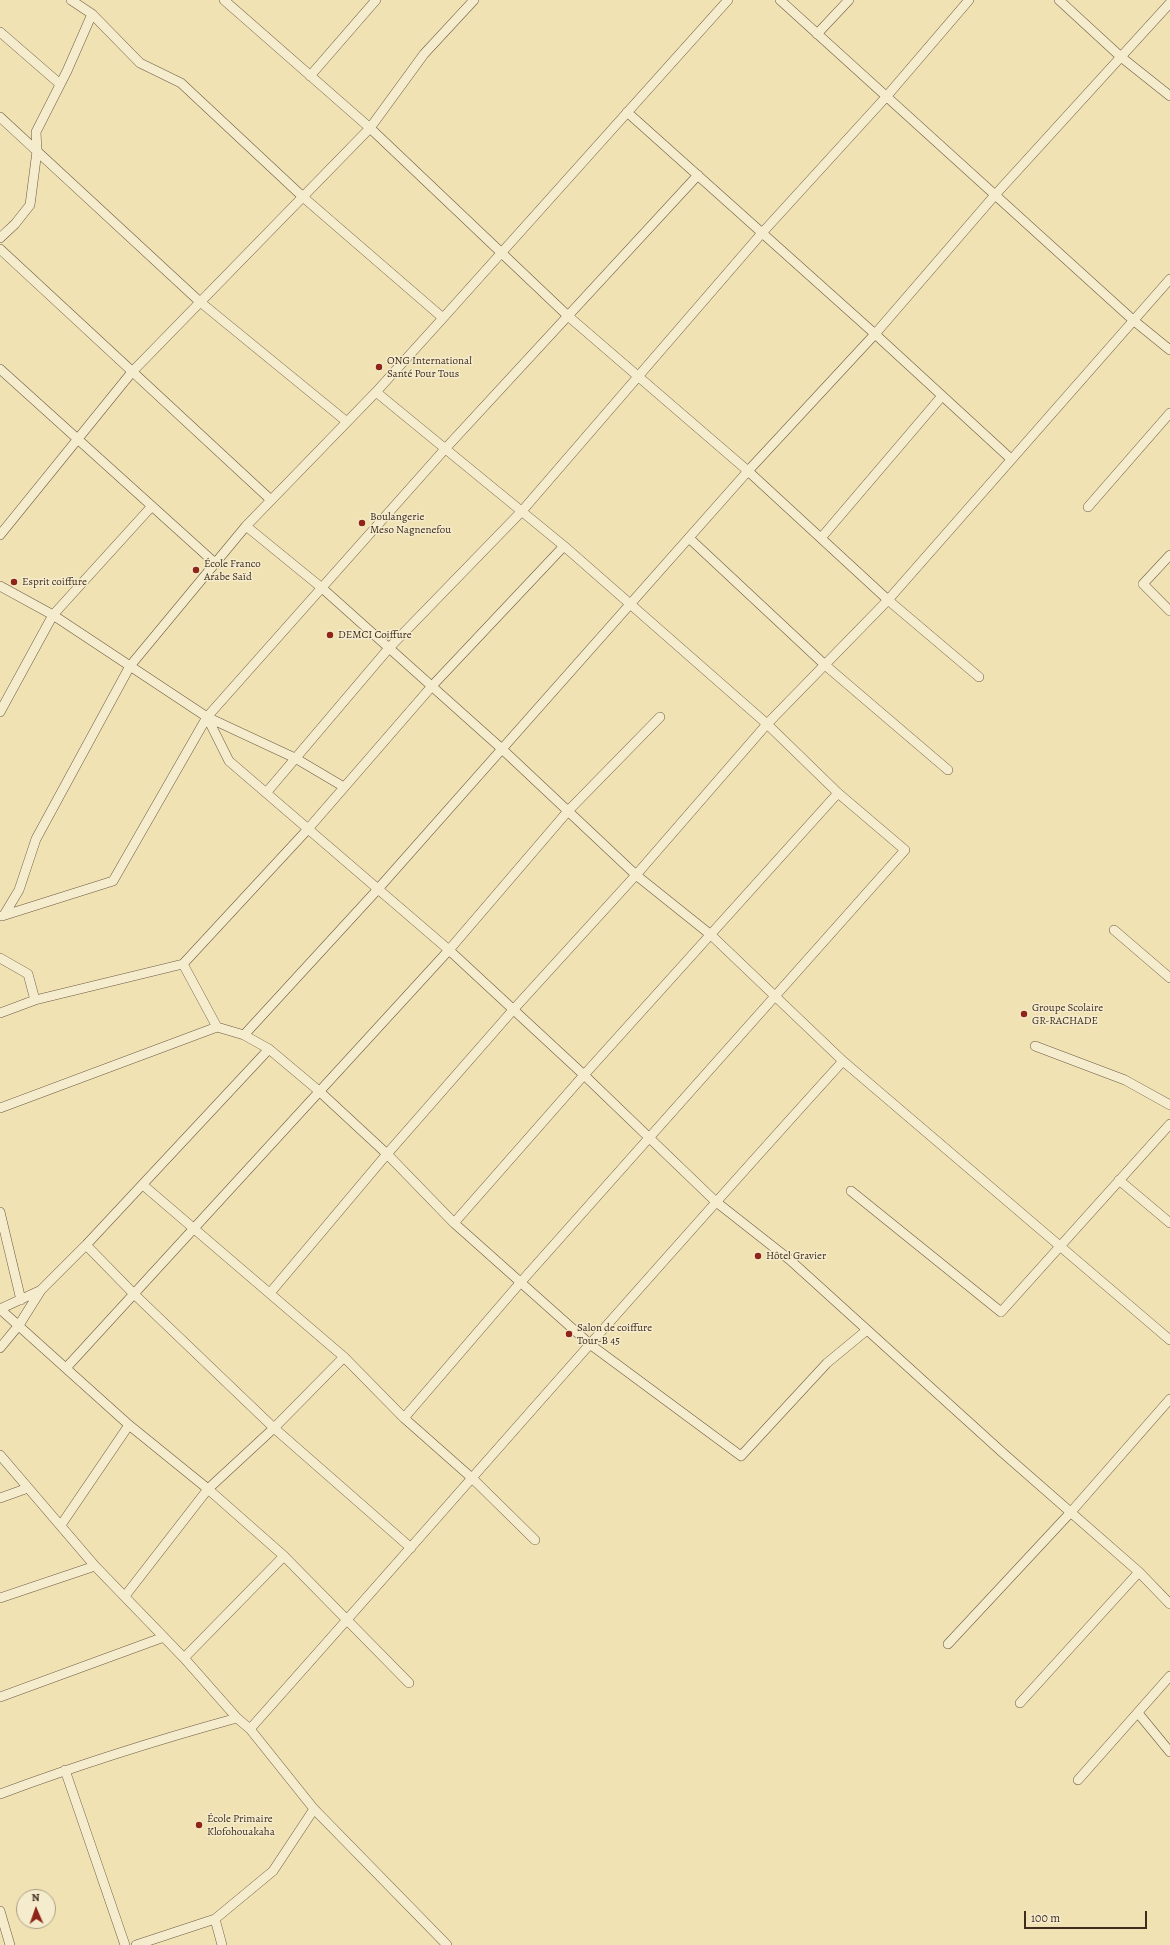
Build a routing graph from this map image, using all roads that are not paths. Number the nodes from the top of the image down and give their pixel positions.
1 (71, 0) edge
2 (224, 0) edge
3 (376, 0) edge
4 (474, 0) edge
5 (728, 0) edge
6 (780, 0) edge
7 (849, 0) edge
8 (969, 0) edge
9 (1059, 0) edge
10 (1170, 3) edge
11 (92, 14) junction
12 (0, 32) edge
13 (817, 34) junction
14 (1122, 57) junction
15 (310, 76) junction
16 (60, 84) junction
17 (1170, 96) edge
18 (886, 97) junction
19 (627, 112) junction
20 (0, 117) edge
21 (370, 128) junction
22 (37, 151) junction
23 (698, 175) junction
24 (995, 195) junction
25 (303, 197) junction
26 (762, 232) junction
27 (0, 238) edge
28 (0, 249) edge
29 (503, 253) junction
30 (1170, 279) edge
31 (199, 301) junction
32 (568, 316) junction
33 (443, 318) junction
34 (1133, 320) junction
35 (876, 334) junction
36 (1170, 350) edge
37 (0, 369) edge
38 (132, 372) junction
39 (638, 376) junction
40 (376, 392) junction
41 (942, 396) junction
42 (1170, 413) edge
43 (347, 422) junction
44 (77, 438) junction
45 (445, 448) junction
46 (1011, 459) junction
47 (748, 471) junction
48 (271, 500) junction
49 (152, 506) junction
50 (1088, 507) dead end
51 (522, 511) junction
52 (246, 526) junction
53 (0, 535) edge
54 (689, 538) junction
55 (821, 538) junction
56 (564, 546) junction
57 (1170, 555) edge
58 (215, 563) junction
59 (0, 586) edge
60 (322, 588) junction
61 (888, 600) junction
62 (631, 604) junction
63 (1170, 610) edge
64 (53, 615) junction
65 (389, 648) junction
66 (824, 665) junction
67 (130, 666) junction
68 (979, 677) dead end
69 (432, 686) junction
70 (0, 712) edge
71 (660, 716) dead end
72 (208, 717) junction
73 (767, 724) junction
74 (502, 749) junction
75 (295, 758) junction
76 (948, 770) dead end
77 (344, 787) junction
78 (266, 793) junction
79 (838, 793) junction
80 (568, 811) junction
81 (308, 829) junction
82 (636, 875) junction
83 (378, 889) junction
84 (2, 916) edge
85 (1114, 930) dead end
86 (711, 935) junction
87 (449, 950) junction
88 (0, 958) edge
89 (183, 964) junction
90 (1170, 978) edge
91 (775, 996) junction
92 (36, 1000) junction
93 (513, 1010) junction
94 (0, 1013) edge
95 (217, 1028) junction
96 (244, 1035) junction
97 (1035, 1046) dead end
98 (270, 1050) junction
99 (842, 1061) junction
100 (584, 1075) junction
101 (320, 1091) junction
102 (1170, 1105) edge
103 (0, 1108) edge
104 (1170, 1124) edge
105 (649, 1138) junction
106 (387, 1154) junction
107 (1119, 1180) junction
108 (143, 1185) junction
109 (851, 1191) dead end
110 (715, 1201) junction
111 (0, 1212) edge
112 (454, 1223) junction
113 (1170, 1223) edge
114 (194, 1228) junction
115 (86, 1245) junction
116 (1060, 1246) junction
117 (520, 1283) junction
118 (41, 1290) junction
119 (270, 1293) junction
120 (134, 1294) junction
121 (21, 1300) junction
122 (0, 1309) edge
123 (18, 1325) junction
124 (867, 1330) junction
125 (1170, 1340) edge
126 (591, 1345) junction
127 (0, 1348) edge
128 (344, 1358) junction
129 (66, 1368) junction
130 (1170, 1398) edge
131 (404, 1418) junction
132 (129, 1425) junction
133 (274, 1428) junction
134 (0, 1455) edge
135 (473, 1479) junction
136 (28, 1488) junction
137 (208, 1489) junction
138 (0, 1498) edge
139 (1071, 1512) junction
140 (61, 1525) junction
141 (535, 1540) dead end
142 (411, 1548) junction
143 (284, 1556) junction
144 (95, 1566) junction
145 (1139, 1572) junction
146 (125, 1596) junction
147 (0, 1598) edge
148 (1170, 1604) edge
149 (347, 1620) junction
150 (164, 1637) junction
151 (948, 1644) dead end
152 (184, 1658) junction
153 (1170, 1676) edge
154 (409, 1682) dead end
155 (0, 1697) edge
156 (1020, 1703) dead end
157 (1138, 1713) junction
158 (237, 1718) junction
159 (250, 1729) junction
160 (1170, 1752) edge
161 (66, 1770) junction
162 (1078, 1780) dead end
163 (0, 1794) edge
164 (314, 1809) junction
165 (0, 1911) edge
166 (215, 1919) junction
167 (10, 1945) edge
168 (125, 1945) edge
169 (136, 1945) edge
170 (222, 1945) edge
171 (447, 1945) edge

1 - 11 street
2 - 15 street
3 - 15 street
4 - 21 street
5 - 19 street
6 - 13 street
7 - 13 street
8 - 18 street
9 - 14 street
10 - 14 street
11 - 16 street
11 - 25 street
12 - 16 street
13 - 18 street
14 - 17 street
14 - 24 street
15 - 21 street
16 - 22 street
18 - 24 street
18 - 26 street
19 - 23 street
19 - 29 street
20 - 22 street
21 - 25 street
21 - 29 street
22 - 27 street
22 - 31 street
23 - 26 street
23 - 32 street
24 - 34 street
24 - 35 street
25 - 31 street
25 - 33 street
26 - 35 street
26 - 39 street
28 - 38 street
29 - 32 street
29 - 33 street
30 - 34 street
31 - 38 street
31 - 43 street
32 - 39 street
32 - 45 street
33 - 40 street
34 - 36 street
34 - 46 street
35 - 41 street
35 - 47 street
37 - 44 street
38 - 44 street
38 - 48 street
39 - 47 street
39 - 51 street
40 - 43 street
40 - 45 street
41 - 46 street
41 - 55 street
42 - 50 street
43 - 48 street
44 - 49 street
44 - 53 street
45 - 51 street
45 - 60 street
46 - 61 street
47 - 54 street
47 - 55 street
48 - 52 street
49 - 58 street
49 - 64 street
51 - 56 street
51 - 65 street
52 - 58 street
52 - 60 street
54 - 62 street
54 - 66 street
55 - 61 street
56 - 62 street
56 - 69 street
57 - 63 street
58 - 67 street
59 - 64 street
60 - 65 street
60 - 72 street
61 - 66 street
61 - 68 street
62 - 73 street
62 - 74 street
64 - 67 street
64 - 70 street
65 - 69 street
65 - 75 street
66 - 73 street
66 - 76 street
67 - 72 street
67 - 84 street
69 - 74 street
69 - 77 street
71 - 80 street
72 - 75 street
72 - 78 street
72 - 84 street
73 - 79 street
73 - 82 street
74 - 80 street
74 - 83 street
75 - 77 street
75 - 78 street
77 - 81 street
78 - 81 street
79 - 86 street
79 - 91 street
80 - 82 street
80 - 87 street
81 - 83 street
81 - 89 street
82 - 86 street
82 - 93 street
83 - 87 street
83 - 96 street
85 - 90 street
86 - 91 street
86 - 100 street
87 - 93 street
87 - 101 street
88 - 92 street
89 - 92 street
89 - 95 street
91 - 99 street
91 - 105 street
92 - 94 street
93 - 100 street
93 - 106 street
95 - 96 street
95 - 103 street
96 - 98 street
97 - 102 street
98 - 101 street
98 - 108 street
99 - 110 street
99 - 116 street
100 - 105 street
100 - 112 street
101 - 106 street
101 - 114 street
104 - 107 street
105 - 110 street
105 - 117 street
106 - 112 street
106 - 119 street
107 - 113 street
107 - 116 street
108 - 114 street
108 - 115 street
109 - 116 street
110 - 124 street
110 - 126 street
111 - 121 street
112 - 117 street
114 - 119 street
114 - 120 street
115 - 118 street
115 - 120 street
116 - 125 street
117 - 126 street
117 - 131 street
118 - 121 street
118 - 123 street
119 - 128 street
120 - 129 street
120 - 133 street
121 - 122 street
122 - 123 street
123 - 127 street
123 - 129 street
124 - 126 street
124 - 139 street
126 - 135 street
128 - 131 street
128 - 133 street
129 - 132 street
130 - 139 street
131 - 135 street
132 - 137 street
132 - 140 street
133 - 137 street
133 - 142 street
134 - 136 street
135 - 141 street
135 - 142 street
136 - 138 street
136 - 140 street
137 - 143 street
137 - 146 street
139 - 145 street
139 - 151 street
140 - 144 street
142 - 149 street
143 - 149 street
143 - 152 street
144 - 146 street
144 - 147 street
145 - 148 street
145 - 156 street
146 - 150 street
149 - 154 street
149 - 159 street
150 - 152 street
150 - 155 street
152 - 158 street
153 - 157 street
157 - 160 street
157 - 162 street
158 - 159 street
158 - 161 street
159 - 164 street
161 - 163 street
161 - 168 street
164 - 166 street
164 - 171 street
165 - 167 street
166 - 169 street
166 - 170 street

